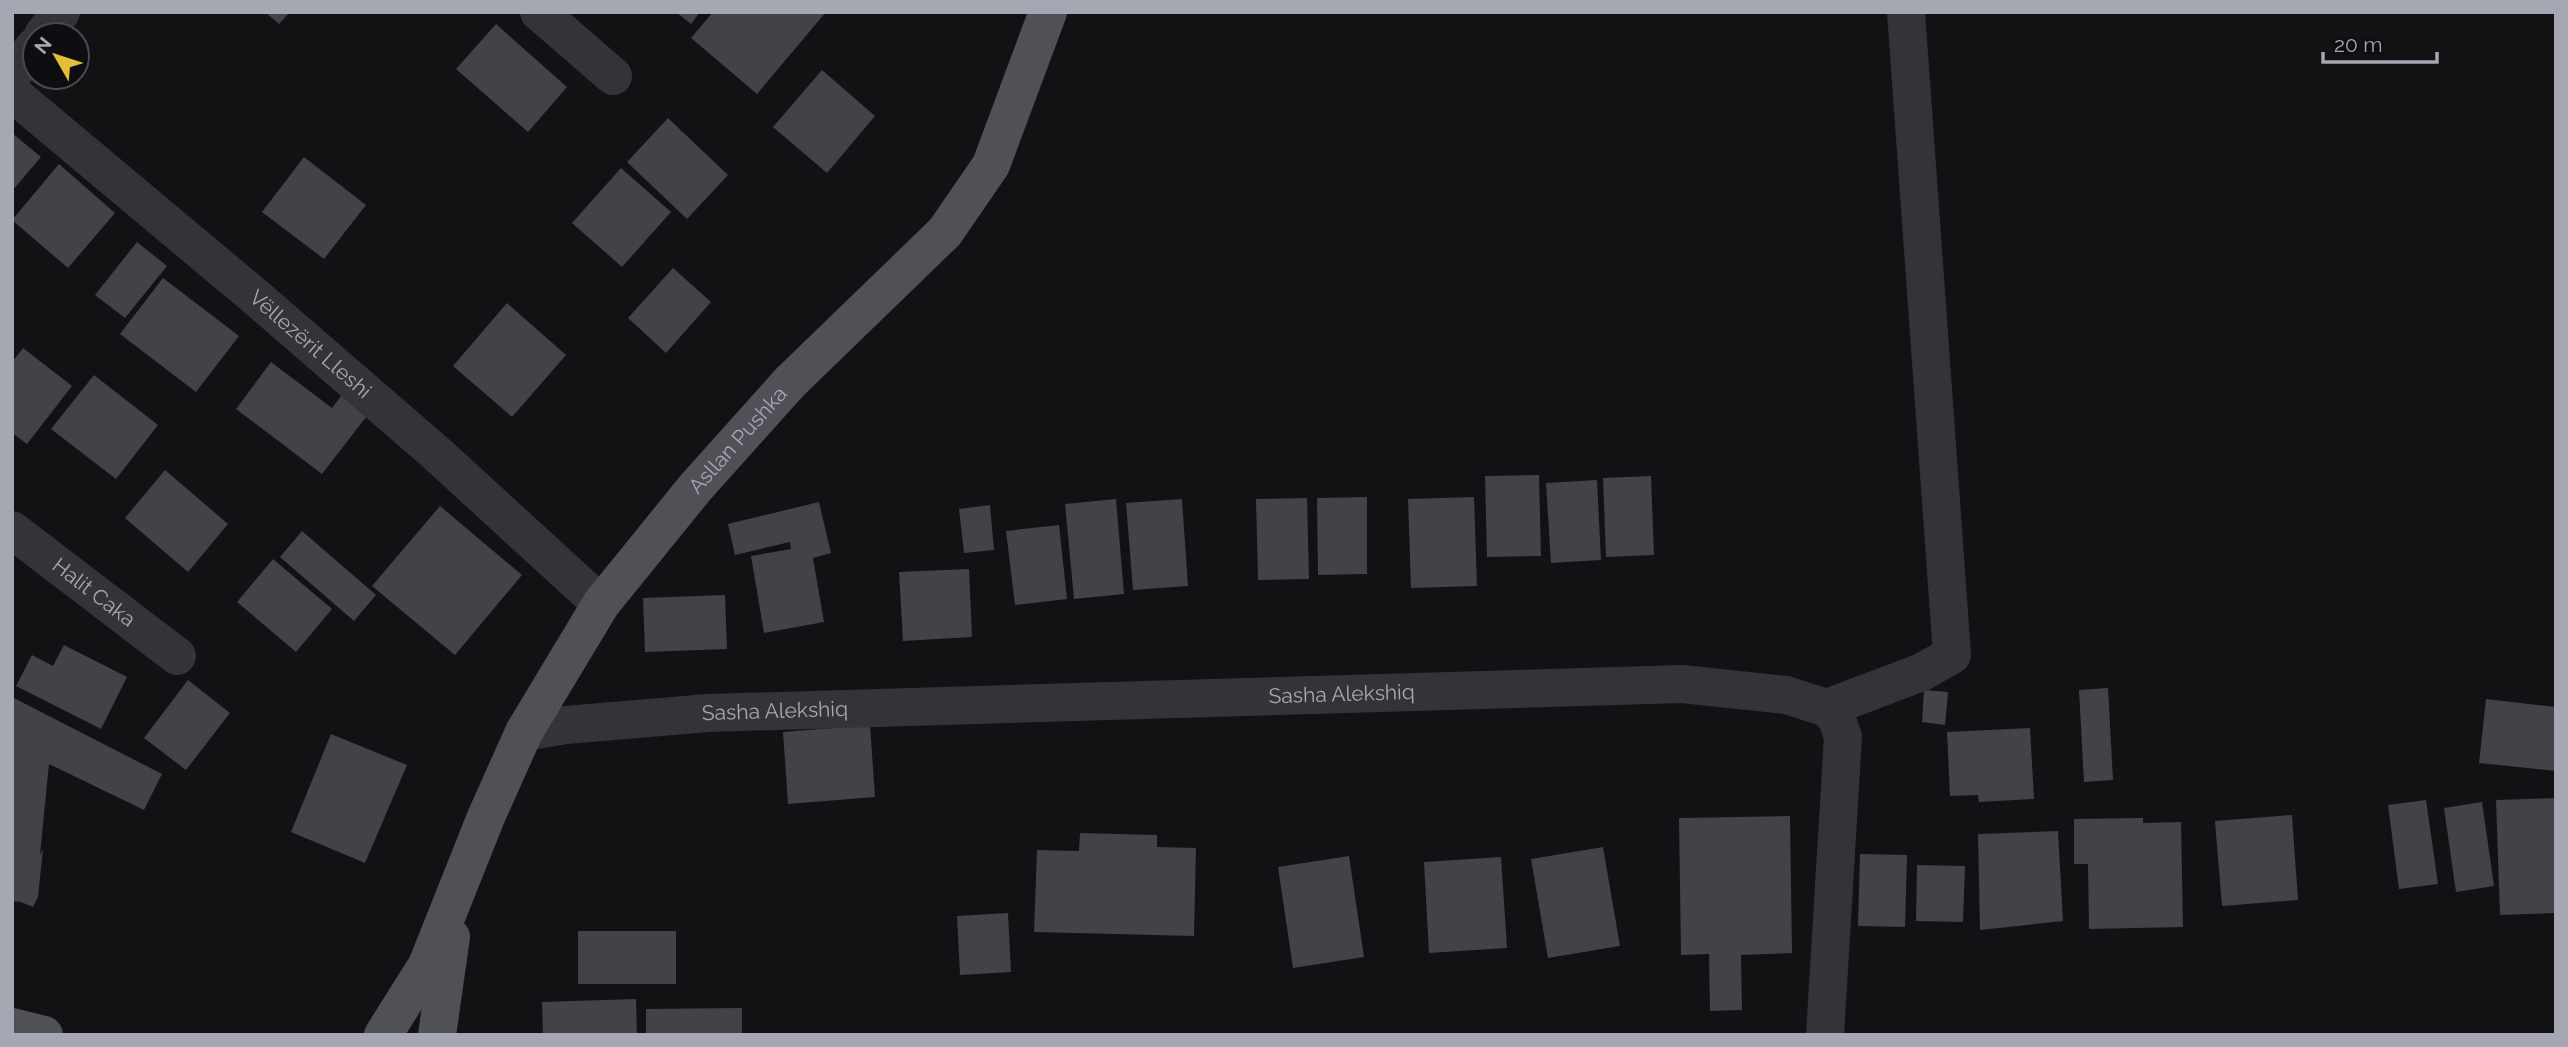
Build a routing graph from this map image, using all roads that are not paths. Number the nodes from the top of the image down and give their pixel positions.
1 (539, 12) edge
2 (1048, 12) edge
3 (1906, 12) edge
4 (613, 76) dead end
5 (12, 93) edge
6 (12, 530) edge
7 (601, 604) junction
8 (177, 656) dead end
9 (1827, 708) junction
10 (524, 732) junction
11 (457, 893) junction
12 (12, 1027) edge
13 (44, 1035) edge
14 (383, 1035) edge
15 (437, 1035) edge
16 (1825, 1035) edge

1 - 4 street
2 - 7 main road, Asllan Pushka
3 - 9 street
5 - 7 street, Vëllezërit Lleshi
6 - 8 street, Halit Caka
7 - 10 main road, Asllan Pushka
9 - 10 street, Sasha Alekshiq
9 - 16 street
10 - 11 main road, Asllan Pushka
11 - 14 main road, Asllan Pushka
11 - 15 main road, Asllan Pushka
12 - 13 main road

